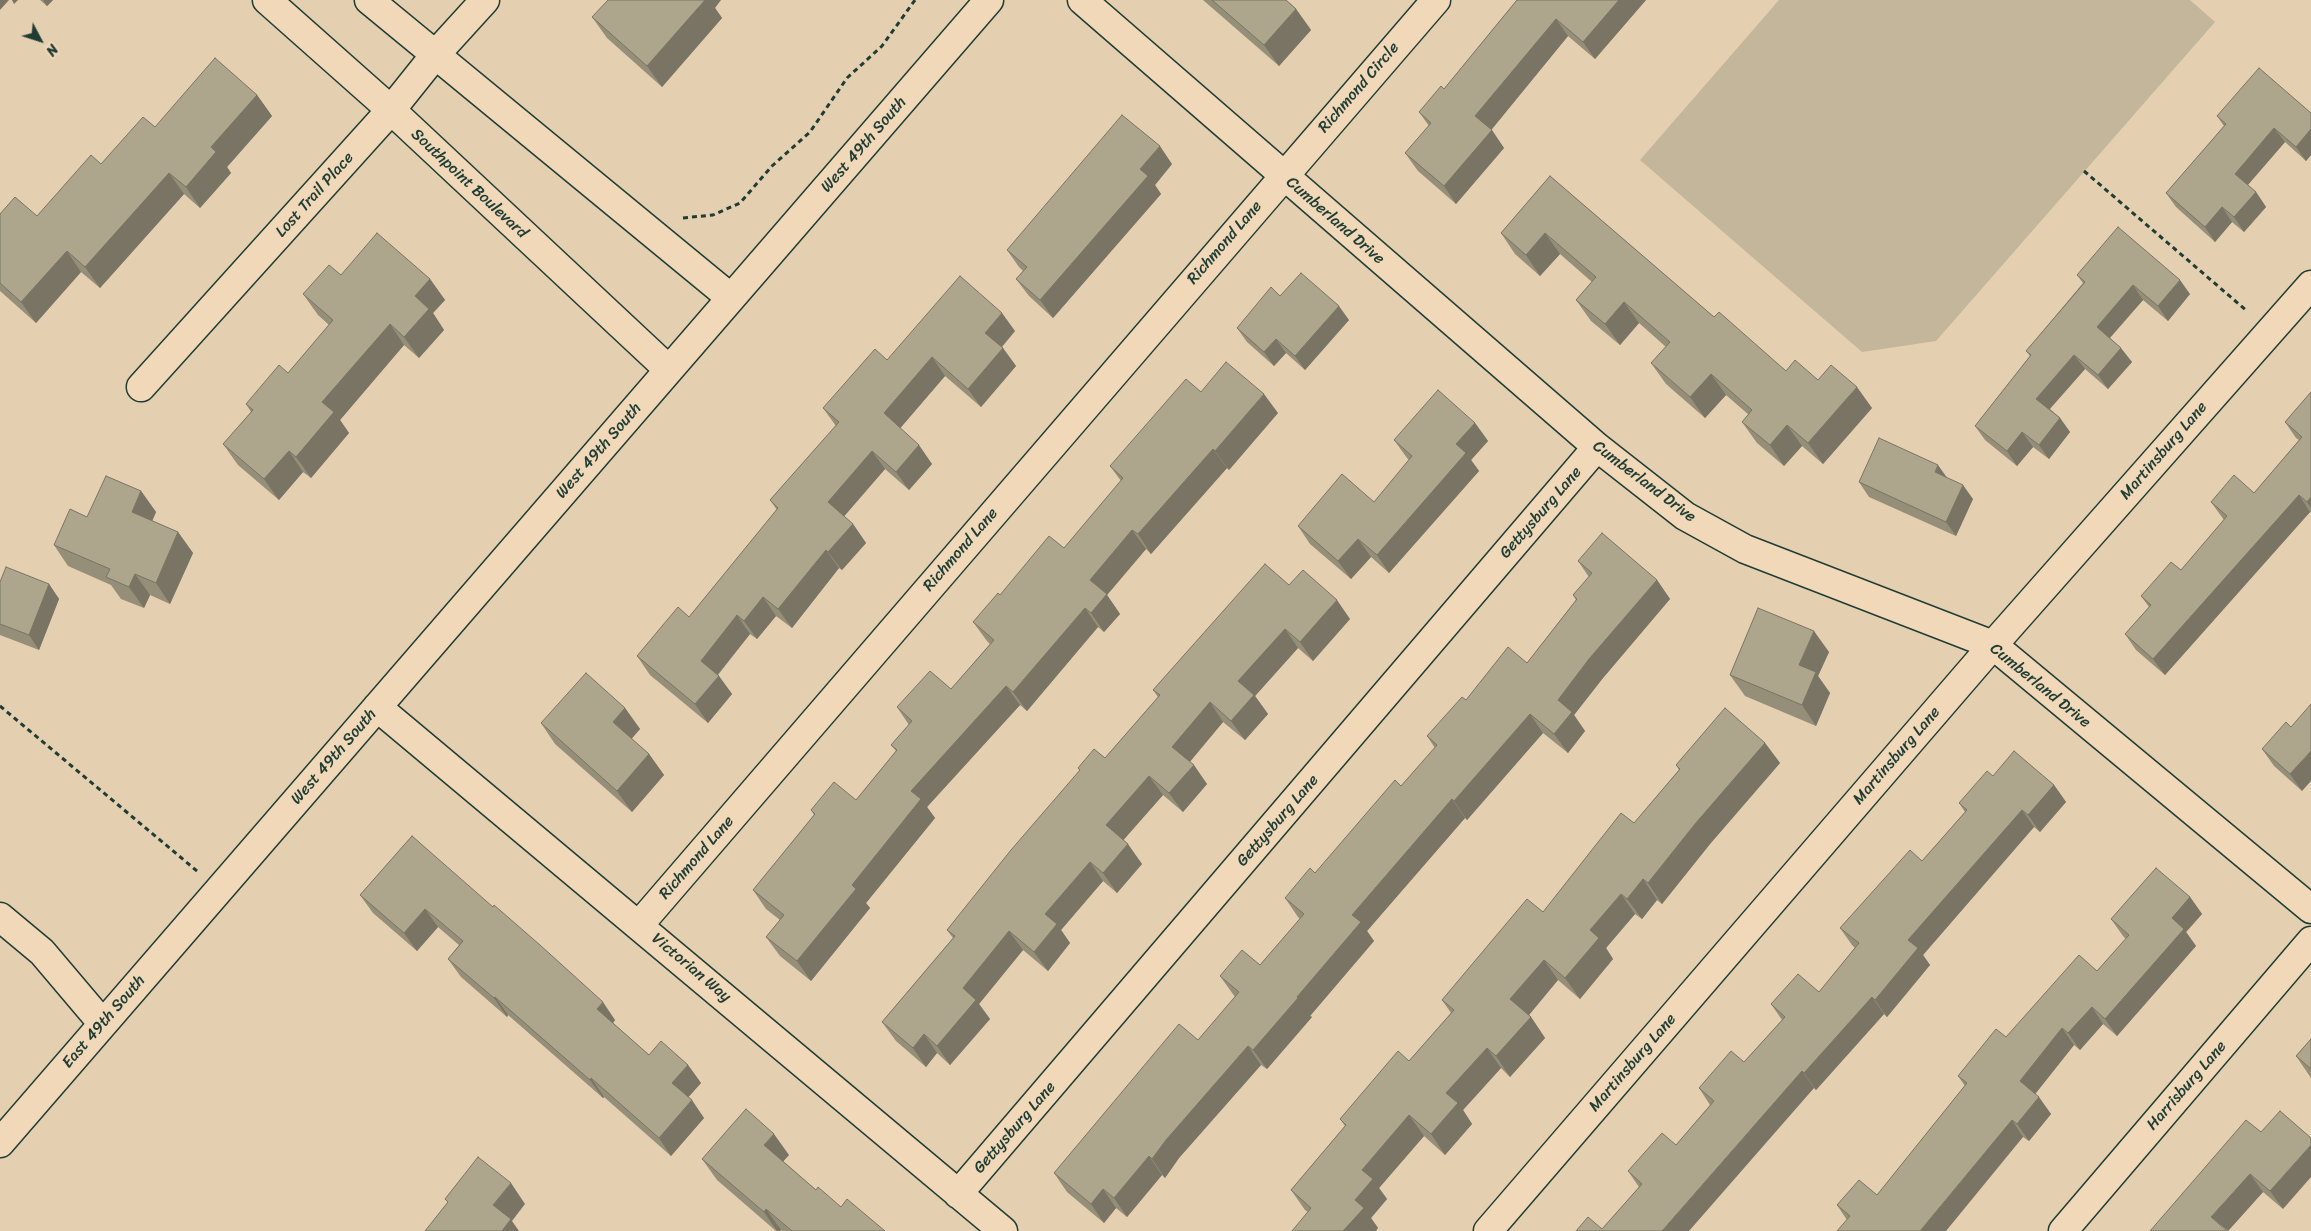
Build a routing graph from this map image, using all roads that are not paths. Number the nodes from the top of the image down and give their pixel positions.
1 (267, 0) edge
2 (368, 0) edge
3 (485, 0) edge
4 (989, 0) edge
5 (1082, 0) edge
6 (1436, 0) edge
7 (435, 55) junction
8 (391, 110) junction
9 (1282, 176) junction
10 (2311, 285) edge
11 (731, 298) junction
12 (669, 370) junction
13 (140, 387) dead end
14 (1597, 447) junction
15 (1993, 645) junction
16 (377, 707) junction
17 (214, 896) joint
18 (2311, 909) edge
19 (0, 917) edge
20 (639, 925) junction
21 (2311, 941) edge
22 (103, 1024) junction
23 (0, 1142) edge
24 (958, 1194) junction
25 (1003, 1231) edge
26 (1488, 1231) edge
27 (2063, 1231) edge

1 - 8 street, Southpoint Boulevard
2 - 7 street
3 - 7 street, Lost Trail Place
4 - 11 street, West 49th South
5 - 9 street, Cumberland Drive
6 - 9 street, Richmond Circle
7 - 8 street, Lost Trail Place
7 - 11 street
8 - 12 street, Southpoint Boulevard
8 - 13 street, Lost Trail Place
9 - 14 street, Cumberland Drive
9 - 20 street, Richmond Lane
10 - 15 street, Martinsburg Lane
11 - 12 street, West 49th South
12 - 16 street, West 49th South
14 - 15 street, Cumberland Drive
14 - 24 street, Gettysburg Lane
15 - 18 street, Cumberland Drive
15 - 26 street, Martinsburg Lane
16 - 17 street, West 49th South
16 - 20 street, Victorian Way
17 - 22 street, East 49th South
19 - 22 street
20 - 24 street, Victorian Way
21 - 27 street, Harrisburg Lane
22 - 23 street, East 49th South
24 - 25 street, Victorian Way

